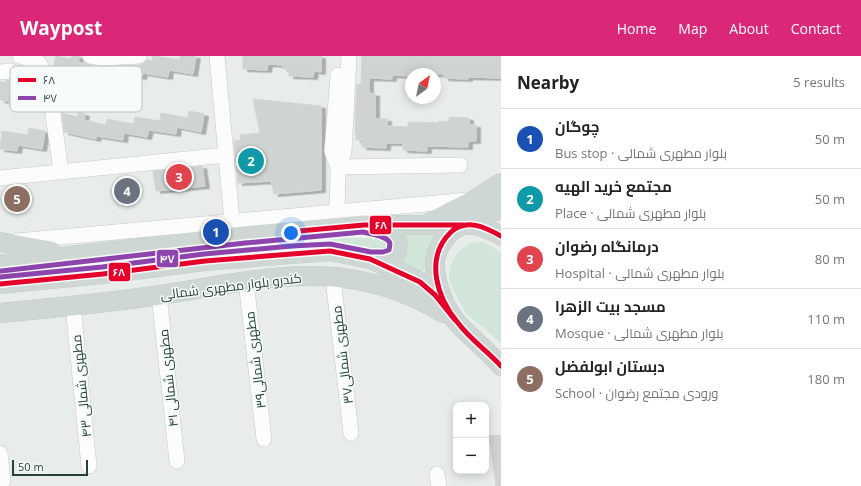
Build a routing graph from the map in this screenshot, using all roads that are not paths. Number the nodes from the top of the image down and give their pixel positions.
1 (20, 56) edge
2 (90, 56) edge
3 (139, 56) edge
4 (217, 56) edge
5 (339, 56) edge
6 (348, 56) edge
7 (41, 66) edge
8 (10, 71) edge
9 (0, 72) edge
10 (340, 111) junction
11 (53, 112) edge
12 (226, 155) junction
13 (460, 165) dead end
14 (338, 167) junction
15 (61, 172) junction
16 (0, 178) edge
17 (501, 183) edge
18 (476, 200) junction
19 (501, 206) edge
20 (338, 220) junction
21 (364, 225) junction
22 (425, 225) junction
23 (463, 225) junction
24 (233, 230) junction
25 (501, 236) edge
26 (0, 242) edge
27 (72, 255) junction
28 (370, 259) junction
29 (0, 264) edge
30 (333, 278) junction
31 (246, 281) junction
32 (0, 284) edge
33 (159, 296) junction
34 (73, 306) junction
35 (0, 313) edge
36 (455, 320) junction
37 (501, 366) edge
38 (351, 433) dead end
39 (264, 439) dead end
40 (0, 453) edge
41 (176, 461) dead end
42 (89, 466) dead end
43 (3, 481) dead end

1 - 7 street
2 - 3 street
4 - 12 street
5 - 10 street
6 - 10 street
8 - 9 street
10 - 14 street
11 - 15 street
12 - 15 street
12 - 24 street
13 - 14 street
14 - 20 street
15 - 16 street
17 - 18 main road
18 - 20 street
18 - 22 main road
19 - 23 main road
20 - 21 main road
20 - 24 main road
21 - 22 main road
21 - 28 main road
22 - 23 main road
23 - 25 main road
23 - 36 main road
24 - 26 street
24 - 27 main road
26 - 27 main road
27 - 29 main road
28 - 32 main road
28 - 36 main road
30 - 31 main road, کندرو بلوار مطهری شمالی
30 - 36 main road, کندرو بلوار مطهری شمالی
30 - 38 street, مطهرى شمالى۳۷
31 - 33 main road, کندرو بلوار مطهری شمالی
31 - 39 street, مطهرى شمالى۳۹
33 - 34 main road, کندرو بلوار مطهری شمالی
33 - 41 street, ۴۱ مطهرى شمالى
34 - 35 main road, کندرو بلوار مطهری شمالی
34 - 42 street, مطهرى شمالى ۴۳
36 - 37 main road
40 - 43 street

